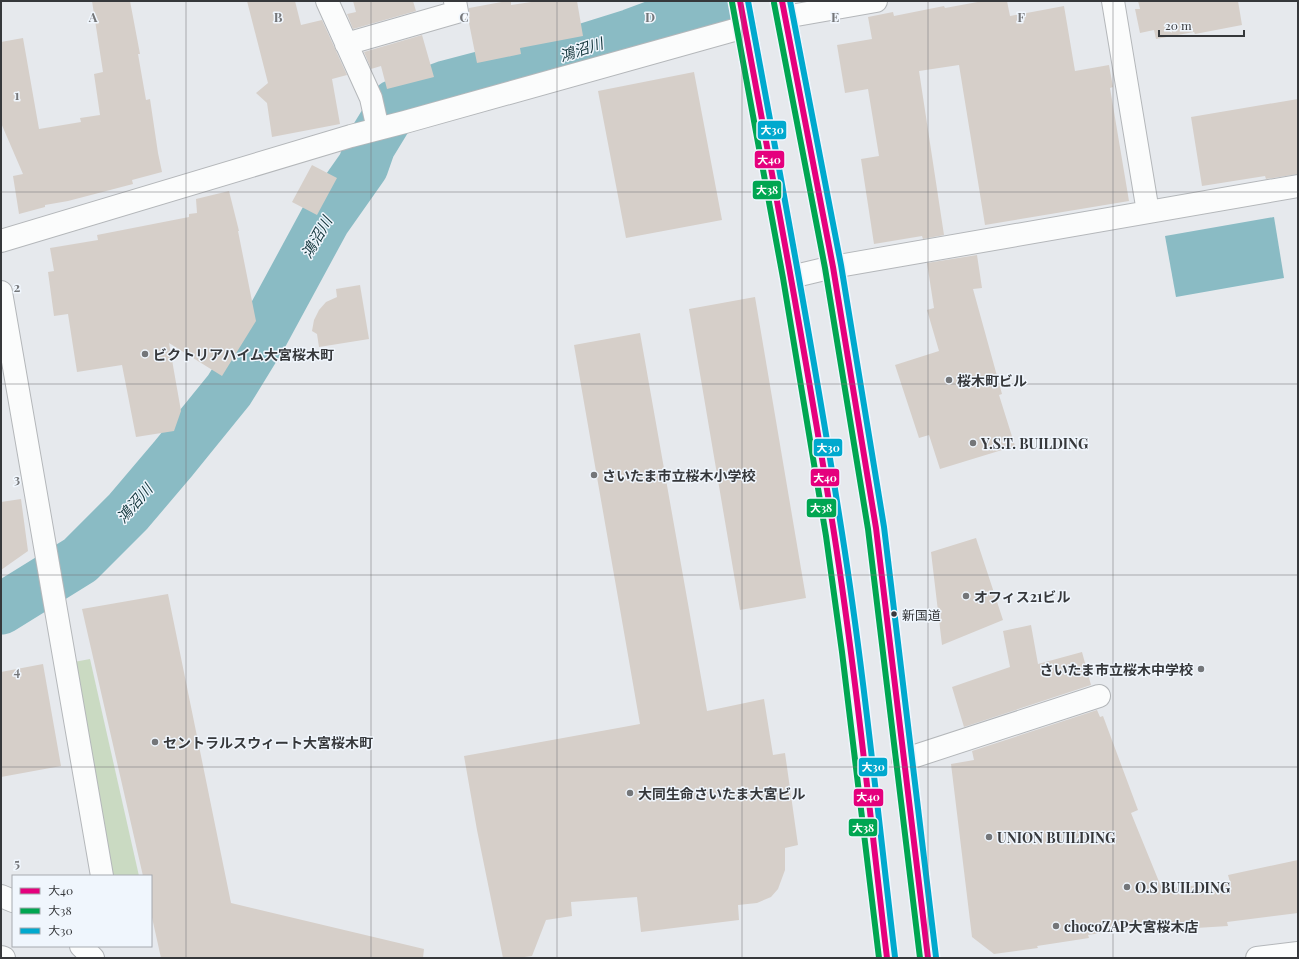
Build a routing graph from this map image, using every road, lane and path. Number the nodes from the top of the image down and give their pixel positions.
1 (327, 1) edge
2 (455, 1) edge
3 (876, 1) edge
4 (1113, 1) edge
5 (783, 7) edge
6 (743, 14) edge
7 (346, 44) junction
8 (378, 129) junction
9 (1298, 186) edge
10 (1148, 212) junction
11 (1, 241) edge
12 (833, 267) junction
13 (791, 277) junction
14 (1, 292) edge
15 (1099, 696) dead end
16 (904, 760) junction
17 (102, 875) edge
18 (1, 896) edge
19 (12, 901) edge
20 (82, 947) edge
21 (1298, 953) edge
22 (1, 956) edge
23 (4, 958) edge
24 (93, 958) edge
25 (887, 958) edge
26 (928, 958) edge
27 (1258, 958) edge

1 - 7 main road
2 - 7 main road
3 - 5 main road
4 - 10 main road
5 - 12 main road
6 - 8 main road
6 - 13 main road
7 - 8 main road
8 - 11 main road
9 - 10 main road
10 - 12 main road
12 - 13 main road
12 - 16 main road
13 - 25 main road
14 - 17 main road
15 - 16 main road
16 - 26 main road
18 - 19 main road
20 - 24 main road
21 - 27 main road
22 - 23 main road

